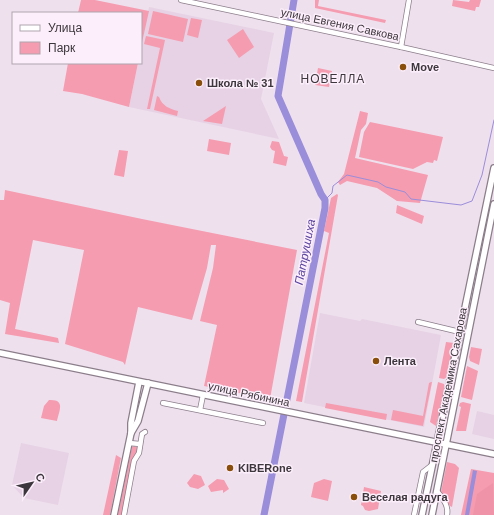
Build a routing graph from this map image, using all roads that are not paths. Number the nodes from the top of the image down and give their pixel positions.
1 (181, 0) edge
2 (409, 0) edge
3 (401, 47) junction
4 (494, 68) edge
5 (494, 168) edge
6 (492, 189) edge
7 (494, 204) edge
8 (483, 223) junction
9 (490, 225) junction
10 (418, 322) dead end
11 (460, 332) junction
12 (0, 353) edge
13 (139, 382) junction
14 (148, 383) junction
15 (203, 395) junction
16 (163, 403) dead end
17 (200, 410) junction
18 (264, 423) dead end
19 (145, 432) dead end
20 (131, 433) junction
21 (437, 442) junction
22 (129, 443) junction
23 (140, 444) junction
24 (446, 444) junction
25 (494, 454) edge
26 (432, 465) junction
27 (437, 491) junction
28 (114, 515) edge
29 (124, 515) edge
30 (414, 515) edge
31 (422, 515) edge
32 (432, 515) edge
33 (447, 515) edge

1 - 3 street, улица Евгения Савкова
2 - 3 street
3 - 4 street, улица Евгения Савкова
5 - 6 street, проспект Академика Сахарова
6 - 8 street, проспект Академика Сахарова
7 - 9 street, проспект Академика Сахарова
8 - 9 street
8 - 11 street, проспект Академика Сахарова
9 - 24 street, проспект Академика Сахарова
10 - 11 street
11 - 21 street, проспект Академика Сахарова
12 - 13 street, улица Рябинина
13 - 14 street, улица Рябинина
13 - 20 street
14 - 15 street, улица Рябинина
14 - 20 street
15 - 17 street
15 - 21 street, улица Рябинина
16 - 17 street
17 - 18 street
19 - 23 street
20 - 22 street
21 - 24 street, улица Рябинина
21 - 26 street, проспект Академика Сахарова
22 - 23 street
22 - 28 street
23 - 29 street
24 - 25 street, улица Рябинина
24 - 27 street, проспект Академика Сахарова
26 - 30 street, проспект Академика Сахарова
26 - 31 street, проспект Академика Сахарова
27 - 32 street, проспект Академика Сахарова
27 - 33 street

